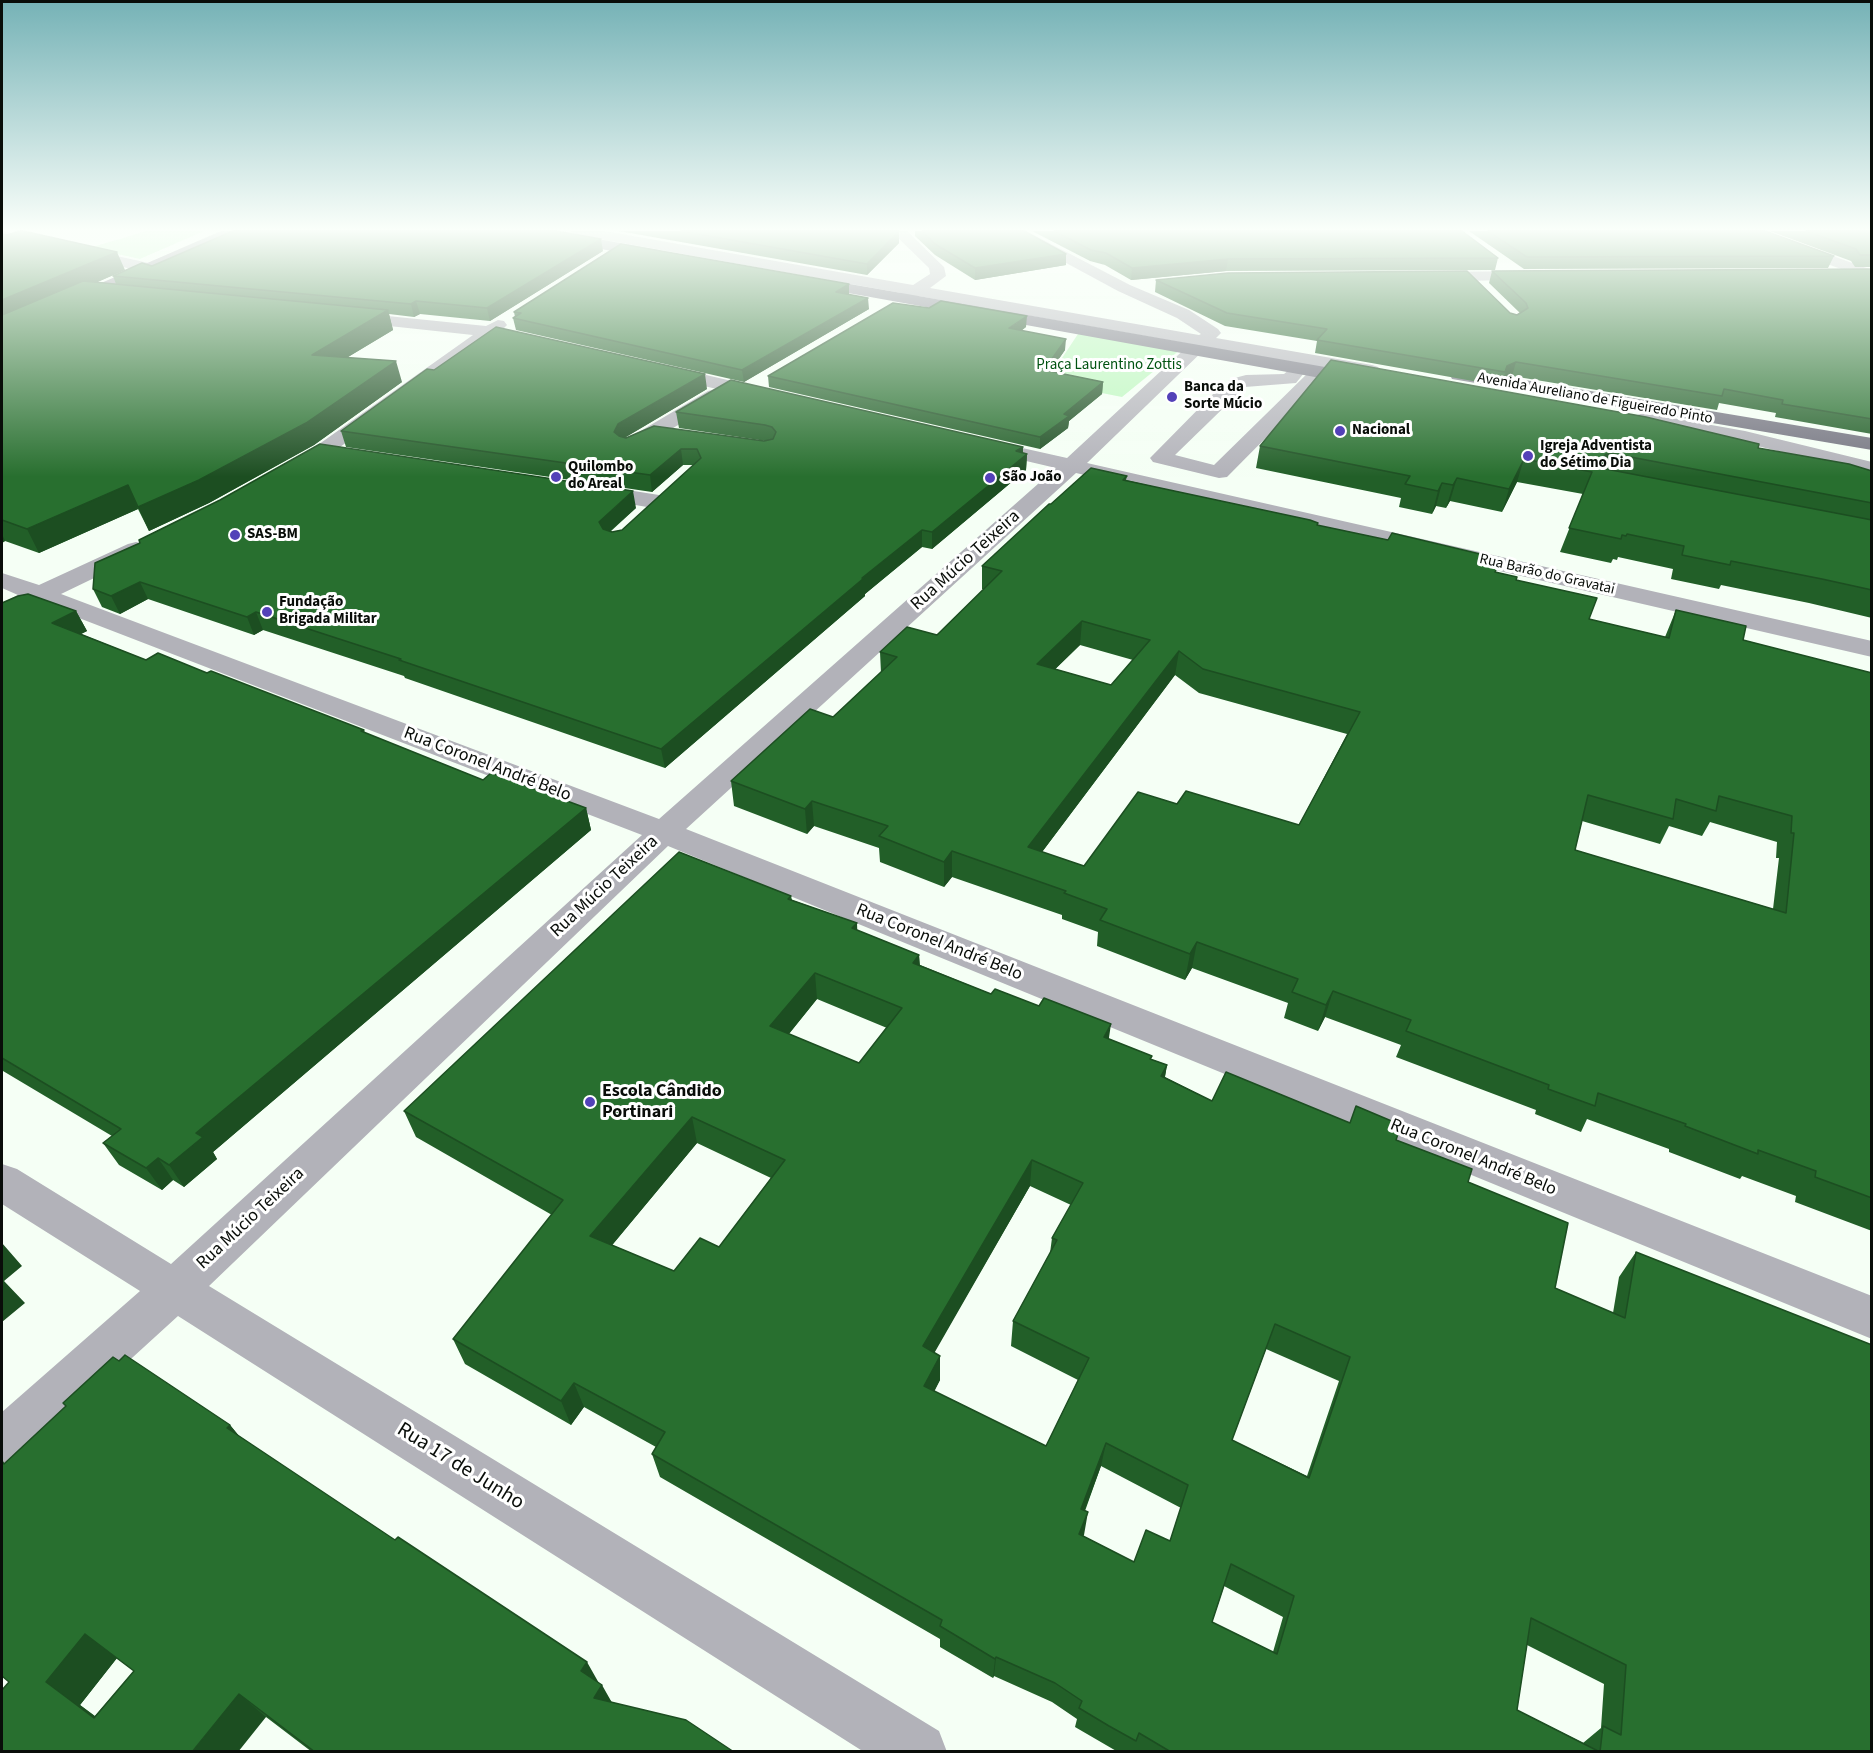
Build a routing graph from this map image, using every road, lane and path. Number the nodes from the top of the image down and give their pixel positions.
1 (44, 313) edge
2 (1043, 313) edge
3 (1080, 313) edge
4 (1161, 313) edge
5 (1181, 313) edge
6 (337, 316) edge
7 (508, 318) dead end
8 (1164, 324) junction
9 (4, 330) edge
10 (488, 331) junction
11 (1205, 341) junction
12 (546, 344) edge
13 (649, 368) edge
14 (1309, 375) junction
15 (1440, 377) joint
16 (767, 379) dead end
17 (738, 388) junction
18 (782, 398) edge
19 (1630, 429) edge
20 (1780, 431) junction
21 (651, 432) junction
22 (685, 437) edge
23 (967, 442) edge
24 (1872, 444) edge
25 (628, 446) edge
26 (321, 451) junction
27 (1872, 452) edge
28 (356, 456) edge
29 (1171, 461) junction
30 (1071, 466) junction
31 (1201, 468) junction
32 (1872, 468) edge
33 (270, 481) edge
34 (1150, 484) junction
35 (1872, 484) edge
36 (566, 488) edge
37 (1181, 491) junction
38 (642, 517) edge
39 (155, 540) edge
40 (2, 580) edge
41 (40, 594) junction
42 (2, 612) edge
43 (1872, 649) edge
44 (664, 832) junction
45 (2, 1182) edge
46 (174, 1290) junction
47 (1872, 1318) edge
48 (2, 1444) edge
49 (918, 1752) edge

1 - 9 main road
2 - 11 street
3 - 8 main road
4 - 8 street
5 - 11 street
6 - 10 street
7 - 10 street
8 - 11 main road
10 - 12 street
10 - 26 street
11 - 14 main road
11 - 14 main road
11 - 30 street, Rua Múcio Teixeira
13 - 17 street
14 - 29 street
14 - 31 street
15 - 20 main road, Avenida Aureliano de Figueiredo Pinto
15 - 32 street
16 - 17 street
17 - 18 street
17 - 21 street
19 - 35 main road, Avenida Aureliano de Figueiredo Pinto
20 - 24 main road, Avenida Aureliano de Figueiredo Pinto
20 - 27 main road, Avenida Aureliano de Figueiredo Pinto
21 - 22 street
21 - 25 street
23 - 30 street, Rua Barão do Gravatai
26 - 28 street
26 - 33 street
29 - 31 street
29 - 34 street
30 - 34 street, Rua Barão do Gravatai
30 - 44 street, Rua Múcio Teixeira
31 - 37 street
34 - 37 street, Rua Barão do Gravatai
36 - 38 street
37 - 43 street, Rua Barão do Gravatai
39 - 41 street
40 - 41 street, Rua Coronel André Belo
41 - 42 street
41 - 44 street, Rua Coronel André Belo
44 - 46 street, Rua Múcio Teixeira
44 - 47 street, Rua Coronel André Belo
45 - 46 street, Rua 17 de Junho
46 - 48 street, Rua Múcio Teixeira
46 - 49 street, Rua 17 de Junho

